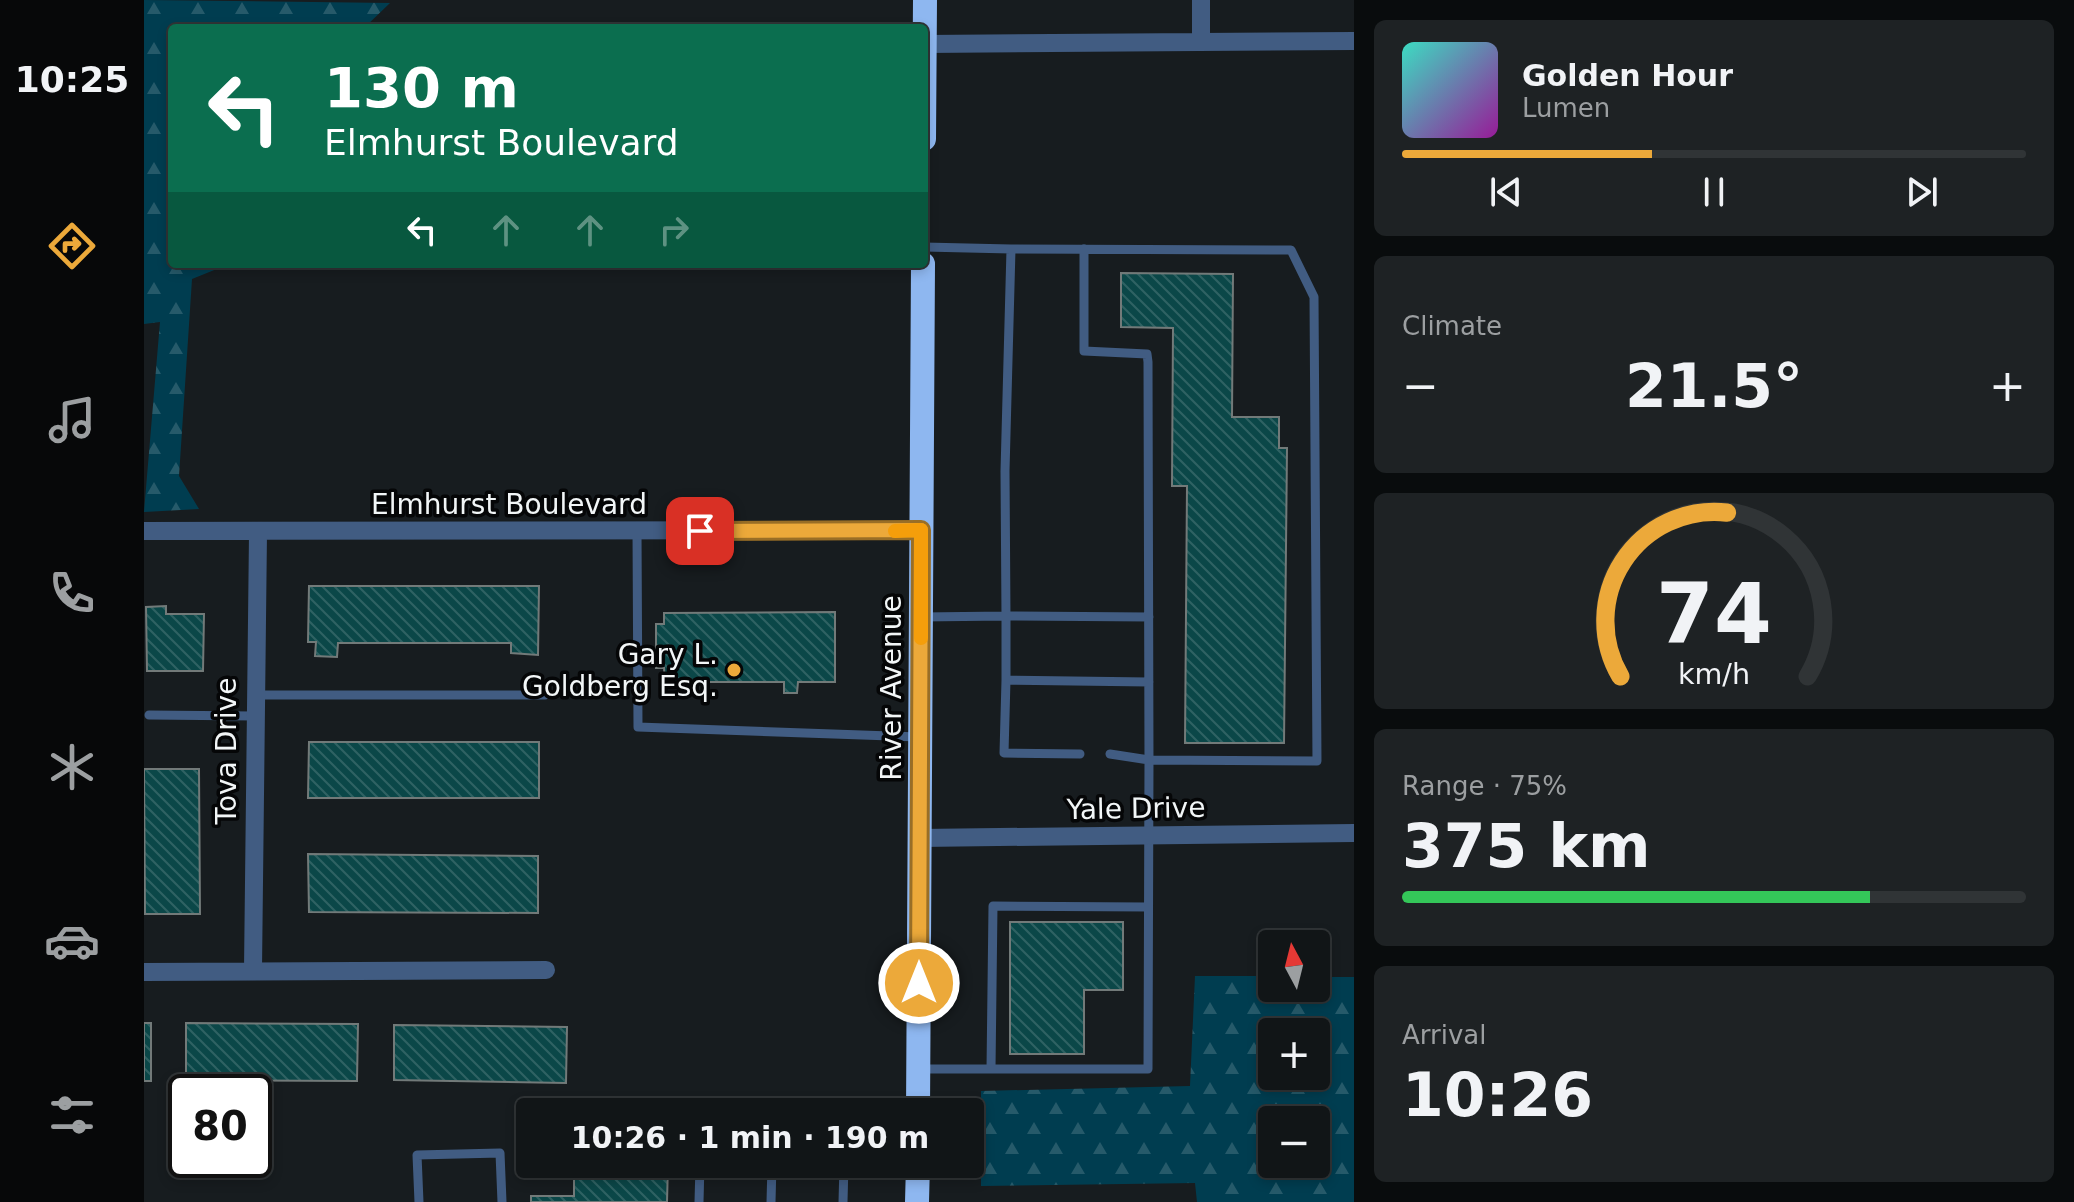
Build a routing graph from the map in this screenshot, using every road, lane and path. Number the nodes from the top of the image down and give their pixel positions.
1 (925, 0) edge
2 (1201, 0) edge
3 (925, 24) edge
4 (1354, 41) edge
5 (1201, 42) junction
6 (928, 44) edge
7 (928, 247) edge
8 (1011, 249) junction
9 (1084, 249) junction
10 (923, 268) edge
11 (921, 530) junction
12 (144, 531) edge
13 (637, 531) junction
14 (258, 533) junction
15 (1006, 616) junction
16 (921, 617) junction
17 (1149, 617) junction
18 (1006, 680) junction
19 (1149, 682) junction
20 (254, 695) junction
21 (545, 695) dead end
22 (149, 715) dead end
23 (254, 716) junction
24 (920, 737) junction
25 (1080, 754) dead end
26 (1110, 754) dead end
27 (1149, 760) junction
28 (1354, 833) edge
29 (1147, 836) junction
30 (920, 838) junction
31 (1148, 907) junction
32 (253, 969) junction
33 (546, 970) dead end
34 (144, 972) edge
35 (918, 1069) junction
36 (991, 1069) junction
37 (918, 1098) edge
38 (700, 1178) edge
39 (772, 1178) edge
40 (844, 1178) edge
41 (918, 1178) edge
42 (419, 1202) edge
43 (502, 1202) edge
44 (699, 1202) edge
45 (771, 1202) edge
46 (843, 1202) edge
47 (917, 1202) edge

1 - 3 highway
2 - 5 street
4 - 5 street
5 - 6 street
7 - 8 lane
8 - 9 lane
8 - 15 lane
9 - 17 lane
9 - 27 lane
10 - 11 highway, River Avenue
11 - 13 street, Elmhurst Boulevard
11 - 16 highway, River Avenue
12 - 14 street, Elmhurst Boulevard
13 - 14 street, Elmhurst Boulevard
13 - 24 lane
14 - 20 street, Tova Drive
15 - 16 lane
15 - 17 lane
15 - 18 lane
16 - 24 highway, River Avenue
17 - 19 lane
18 - 19 lane
18 - 25 lane
19 - 27 lane
20 - 21 lane
20 - 23 street, Tova Drive
22 - 23 lane
23 - 32 street, Tova Drive
24 - 30 highway, River Avenue
26 - 27 lane
27 - 29 lane
28 - 29 street, Yale Drive
29 - 30 street, Yale Drive
29 - 31 lane
30 - 35 highway, River Avenue
31 - 36 lane
31 - 36 lane
32 - 33 street
32 - 34 street
35 - 36 lane
35 - 37 highway, River Avenue
38 - 44 lane
39 - 45 lane
40 - 46 lane
41 - 47 highway
42 - 43 lane

